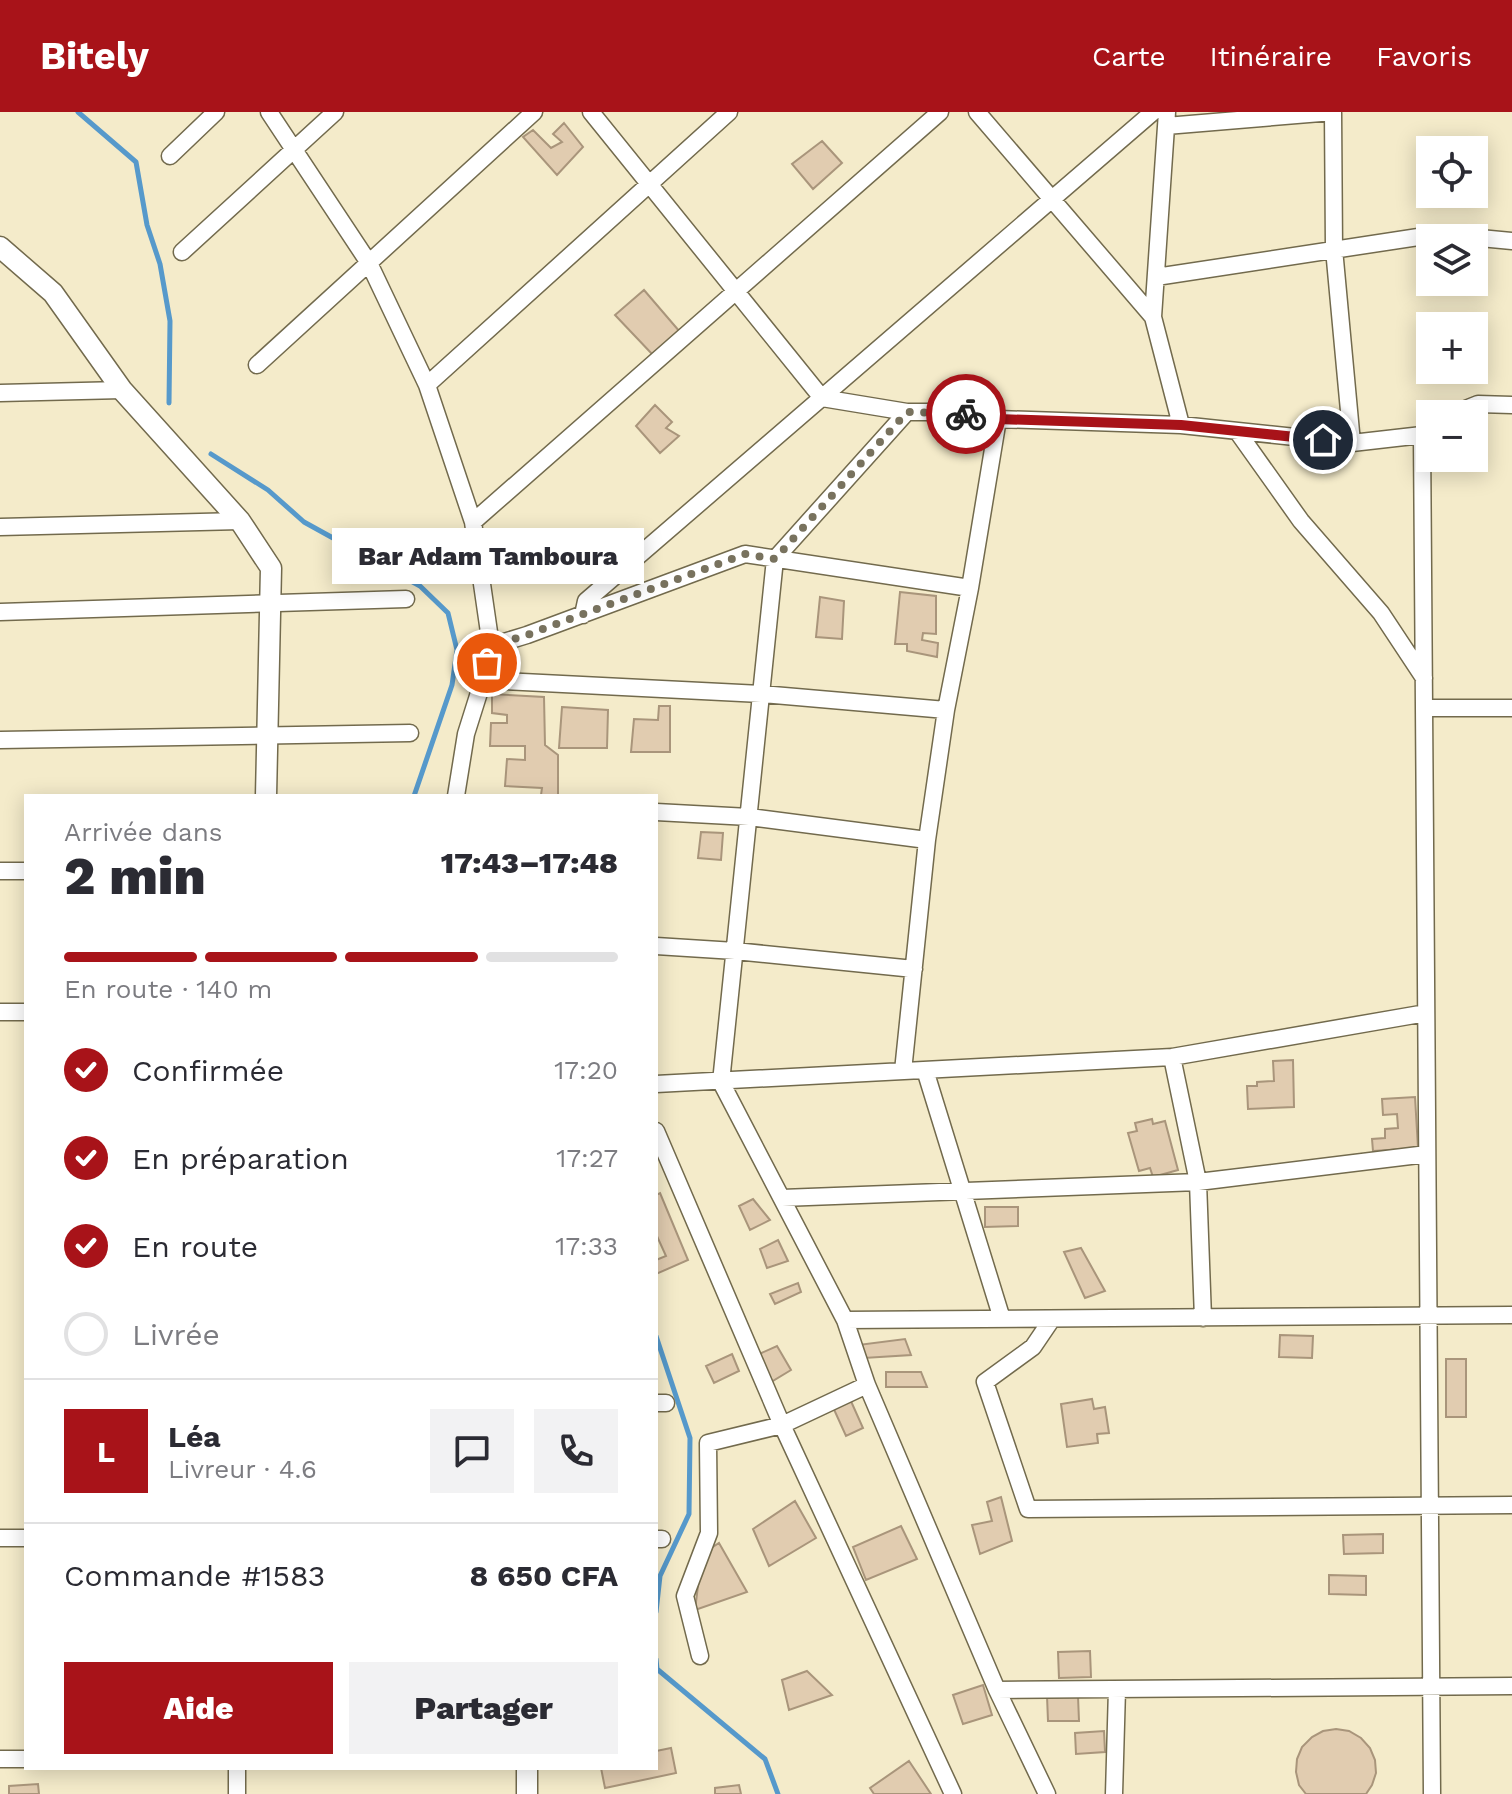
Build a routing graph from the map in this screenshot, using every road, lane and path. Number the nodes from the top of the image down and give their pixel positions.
1 (216, 112) edge
2 (269, 112) edge
3 (335, 112) edge
4 (534, 112) edge
5 (591, 112) edge
6 (729, 112) edge
7 (940, 112) edge
8 (977, 112) edge
9 (1153, 112) edge
10 (1333, 112) edge
11 (1166, 119) edge
12 (294, 149) junction
13 (170, 156) dead end
14 (651, 184) junction
15 (1052, 199) junction
16 (1512, 241) edge
17 (0, 247) edge
18 (1334, 249) junction
19 (182, 252) dead end
20 (369, 263) junction
21 (1156, 277) junction
22 (736, 292) junction
23 (1153, 317) junction
24 (257, 365) dead end
25 (427, 385) junction
26 (122, 390) junction
27 (0, 393) edge
28 (822, 398) junction
29 (1488, 404) edge
30 (1512, 405) edge
31 (907, 412) junction
32 (998, 419) junction
33 (1181, 425) junction
34 (1237, 431) junction
35 (1416, 433) edge
36 (1352, 443) junction
37 (1426, 472) edge
38 (240, 521) junction
39 (473, 522) junction
40 (0, 527) edge
41 (775, 559) junction
42 (970, 588) junction
43 (406, 599) dead end
44 (270, 603) junction
45 (0, 612) edge
46 (583, 615) junction
47 (491, 646) junction
48 (1424, 678) junction
49 (483, 680) junction
50 (761, 694) junction
51 (1424, 708) junction
52 (1512, 708) edge
53 (946, 710) junction
54 (410, 733) dead end
55 (268, 736) junction
56 (0, 740) edge
57 (266, 794) edge
58 (456, 794) edge
59 (658, 812) edge
60 (749, 817) junction
61 (927, 840) junction
62 (0, 871) edge
63 (24, 871) edge
64 (658, 946) edge
65 (735, 951) junction
66 (914, 969) junction
67 (0, 1012) edge
68 (24, 1012) edge
69 (1426, 1013) junction
70 (1172, 1057) junction
71 (925, 1070) junction
72 (903, 1071) junction
73 (721, 1082) junction
74 (658, 1084) edge
75 (658, 1136) edge
76 (1427, 1154) junction
77 (1198, 1182) junction
78 (962, 1191) junction
79 (782, 1198) junction
80 (1512, 1315) edge
81 (1429, 1316) junction
82 (1203, 1318) junction
83 (1002, 1319) junction
84 (1052, 1319) junction
85 (845, 1320) junction
86 (867, 1385) junction
87 (782, 1425) junction
88 (1512, 1505) edge
89 (1430, 1506) junction
90 (0, 1538) edge
91 (24, 1538) edge
92 (700, 1656) dead end
93 (1512, 1686) edge
94 (1431, 1687) junction
95 (1117, 1689) junction
96 (997, 1690) junction
97 (0, 1759) edge
98 (24, 1759) edge
99 (237, 1770) edge
100 (527, 1770) edge
101 (237, 1794) edge
102 (527, 1794) edge
103 (953, 1794) edge
104 (1047, 1794) edge
105 (1114, 1794) edge
106 (1432, 1794) edge

1 - 13 street
2 - 12 street
3 - 12 street
4 - 20 street
5 - 14 street
6 - 14 street
7 - 22 street
8 - 15 street
9 - 15 street
10 - 11 street
10 - 18 street
11 - 21 street
12 - 19 street
12 - 20 street
14 - 22 street
14 - 25 street
15 - 23 street
15 - 28 street
16 - 18 street
17 - 26 street
18 - 21 street
18 - 36 street
20 - 24 street
20 - 25 street
21 - 23 street
22 - 28 street
22 - 39 street
23 - 33 street
25 - 39 street
26 - 27 street
26 - 38 street
28 - 31 street
28 - 46 street
29 - 30 street
31 - 32 street
31 - 41 street
32 - 33 street
32 - 42 street
33 - 34 street
34 - 36 street
34 - 48 street
35 - 36 street
37 - 48 street
38 - 40 street
38 - 44 street
39 - 47 street
41 - 42 street
41 - 46 street
41 - 50 street
42 - 53 street
43 - 44 street
44 - 45 street
44 - 55 street
46 - 47 street
47 - 49 street
48 - 51 street
49 - 50 street
49 - 58 street
50 - 53 street
50 - 60 street
51 - 52 street
51 - 69 street
53 - 61 street
54 - 55 street
55 - 56 street
55 - 57 street
59 - 60 street
60 - 61 street
60 - 65 street
61 - 66 street
62 - 63 street
64 - 65 street
65 - 66 street
65 - 73 street
66 - 72 street
67 - 68 street
69 - 70 street
69 - 76 street
70 - 71 street
70 - 77 street
71 - 72 street
71 - 78 street
72 - 73 street
73 - 74 street
73 - 79 street
75 - 87 street
76 - 77 street
76 - 81 street
77 - 78 street
77 - 82 street
78 - 79 street
78 - 83 street
79 - 85 street
80 - 81 street
81 - 82 street
81 - 89 street
82 - 84 street
83 - 84 street
83 - 85 street
84 - 89 street
85 - 86 street
86 - 87 street
86 - 96 street
87 - 92 street
87 - 103 street
88 - 89 street
89 - 94 street
90 - 91 street
93 - 94 street
94 - 95 street
94 - 106 street
95 - 96 street
95 - 105 street
96 - 104 street
97 - 98 street
99 - 101 street
100 - 102 street

